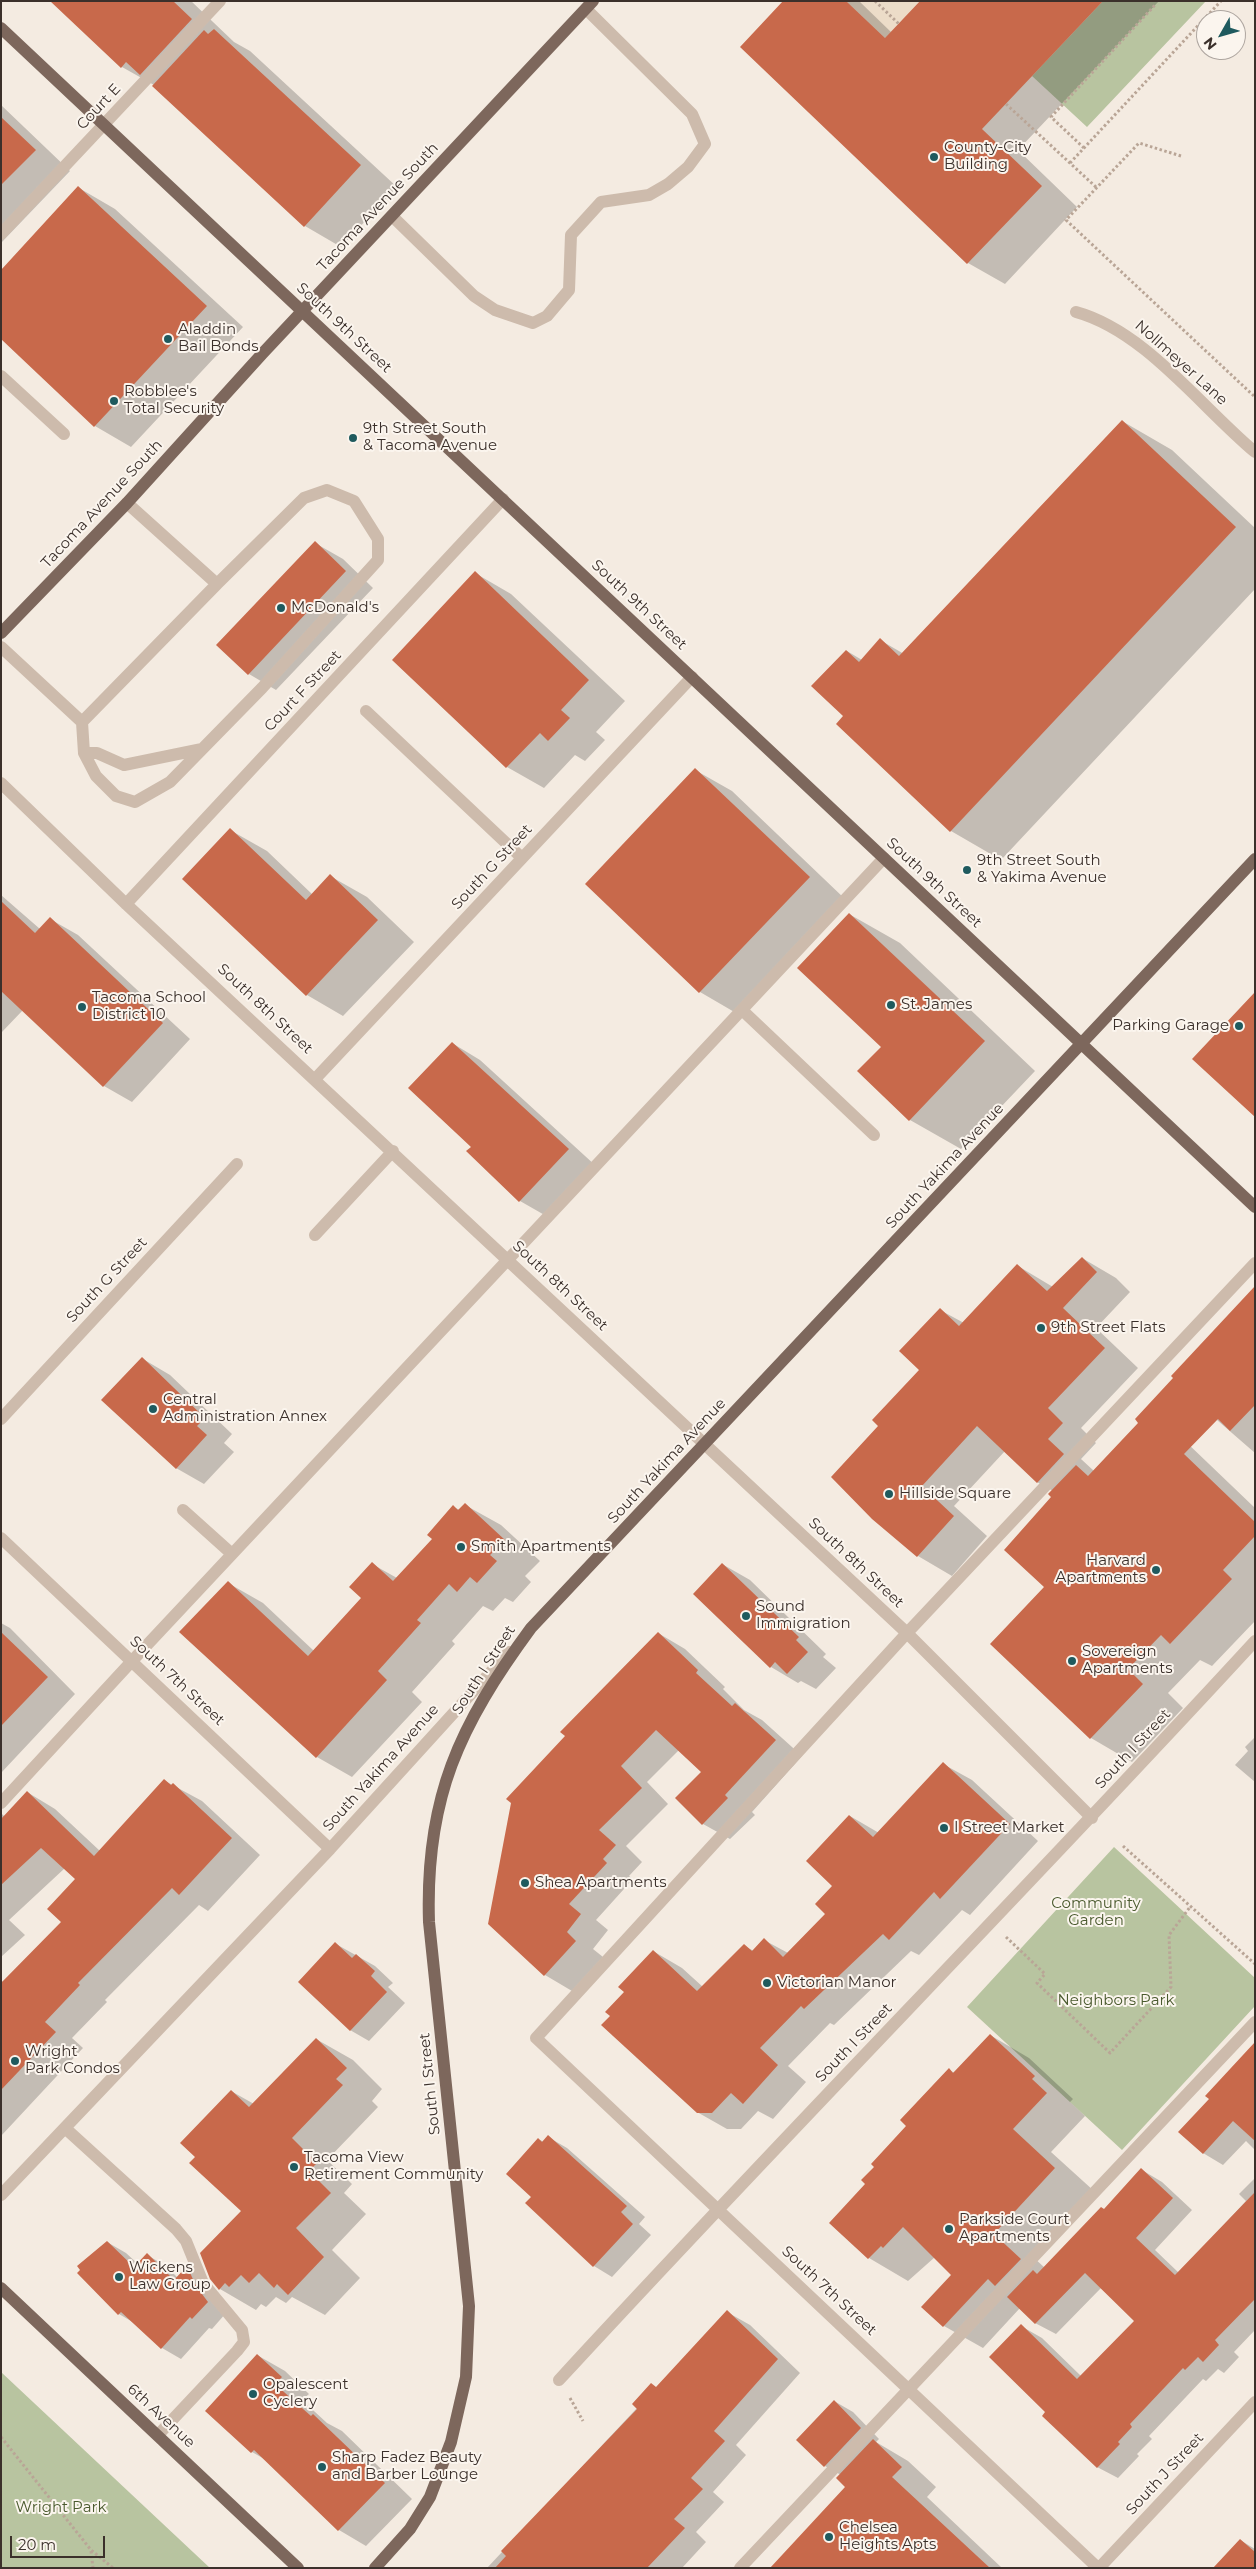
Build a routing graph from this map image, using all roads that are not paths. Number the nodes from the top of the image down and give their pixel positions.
1 (220, 1) edge
2 (590, 5) edge
3 (1, 28) edge
4 (104, 125) junction
5 (392, 216) junction
6 (1, 234) edge
7 (303, 311) junction
8 (1076, 312) dead end
9 (1, 376) edge
10 (64, 434) dead end
11 (1255, 452) edge
12 (503, 500) junction
13 (127, 503) junction
14 (217, 584) junction
15 (1, 633) edge
16 (1, 648) edge
17 (692, 677) junction
18 (366, 711) dead end
19 (82, 722) junction
20 (202, 749) junction
21 (84, 753) junction
22 (1, 783) edge
23 (522, 858) junction
24 (884, 858) junction
25 (1255, 859) edge
26 (126, 904) junction
27 (742, 1010) junction
28 (1081, 1044) junction
29 (316, 1078) junction
30 (874, 1135) dead end
31 (393, 1151) junction
32 (237, 1164) dead end
33 (1255, 1207) edge
34 (316, 1235) dead end
35 (509, 1260) junction
36 (1255, 1263) edge
37 (1, 1419) edge
38 (705, 1444) junction
39 (183, 1510) dead end
40 (1, 1538) edge
41 (232, 1554) junction
42 (531, 1628) junction
43 (907, 1633) junction
44 (1255, 1641) edge
45 (132, 1661) junction
46 (1, 1804) edge
47 (1092, 1818) junction
48 (330, 1849) junction
49 (1255, 2022) edge
50 (65, 2128) junction
51 (1, 2195) edge
52 (718, 2208) junction
53 (1, 2288) edge
54 (559, 2380) dead end
55 (909, 2390) junction
56 (1255, 2402) edge
57 (158, 2434) junction
58 (298, 2568) edge
59 (375, 2568) edge
60 (740, 2568) edge
61 (1098, 2568) edge

1 - 4 street, Court E
2 - 5 main road, Tacoma Avenue South
2 - 5 street
3 - 4 main road, South 9th Street
4 - 6 street, Court E
4 - 7 main road, South 9th Street
5 - 7 main road, Tacoma Avenue South
7 - 12 main road, South 9th Street
7 - 13 main road, Tacoma Avenue South
8 - 11 street, Nollmeyer Lane
9 - 10 street
12 - 17 main road, South 9th Street
12 - 26 street, Court F Street
13 - 14 street
13 - 15 main road, Tacoma Avenue South
14 - 19 street
14 - 20 street
16 - 19 street
17 - 23 street, South G Street
17 - 24 main road, South 9th Street
18 - 23 street
19 - 21 street
20 - 21 street
20 - 21 street
22 - 26 street, South 8th Street
23 - 29 street, South G Street
24 - 27 street
24 - 28 main road, South 9th Street
25 - 28 main road, South Yakima Avenue
26 - 29 street, South 8th Street
27 - 30 street
27 - 35 street
28 - 33 main road, South 9th Street
28 - 38 main road, South Yakima Avenue
29 - 31 street, South 8th Street
31 - 34 street
31 - 35 street, South 8th Street
32 - 37 street, South G Street
35 - 38 street, South 8th Street
35 - 41 street
36 - 43 street
38 - 42 main road, South Yakima Avenue
38 - 43 street, South 8th Street
39 - 41 street
40 - 45 street, South 7th Street
41 - 45 street
42 - 48 street, South Yakima Avenue
42 - 59 main road, South I Street
43 - 47 street, South 8th Street
43 - 52 street, South 7th Street
44 - 47 street, South I Street
45 - 46 street
45 - 48 street, South 7th Street
47 - 52 street, South I Street
48 - 50 street, South Yakima Avenue
49 - 55 street
50 - 51 street, South Yakima Avenue
50 - 57 street
52 - 54 street, South I Street
52 - 55 street, South 7th Street
53 - 57 main road, 6th Avenue
55 - 60 street
55 - 61 street, South 7th Street
56 - 61 street, South J Street
57 - 58 main road, 6th Avenue

